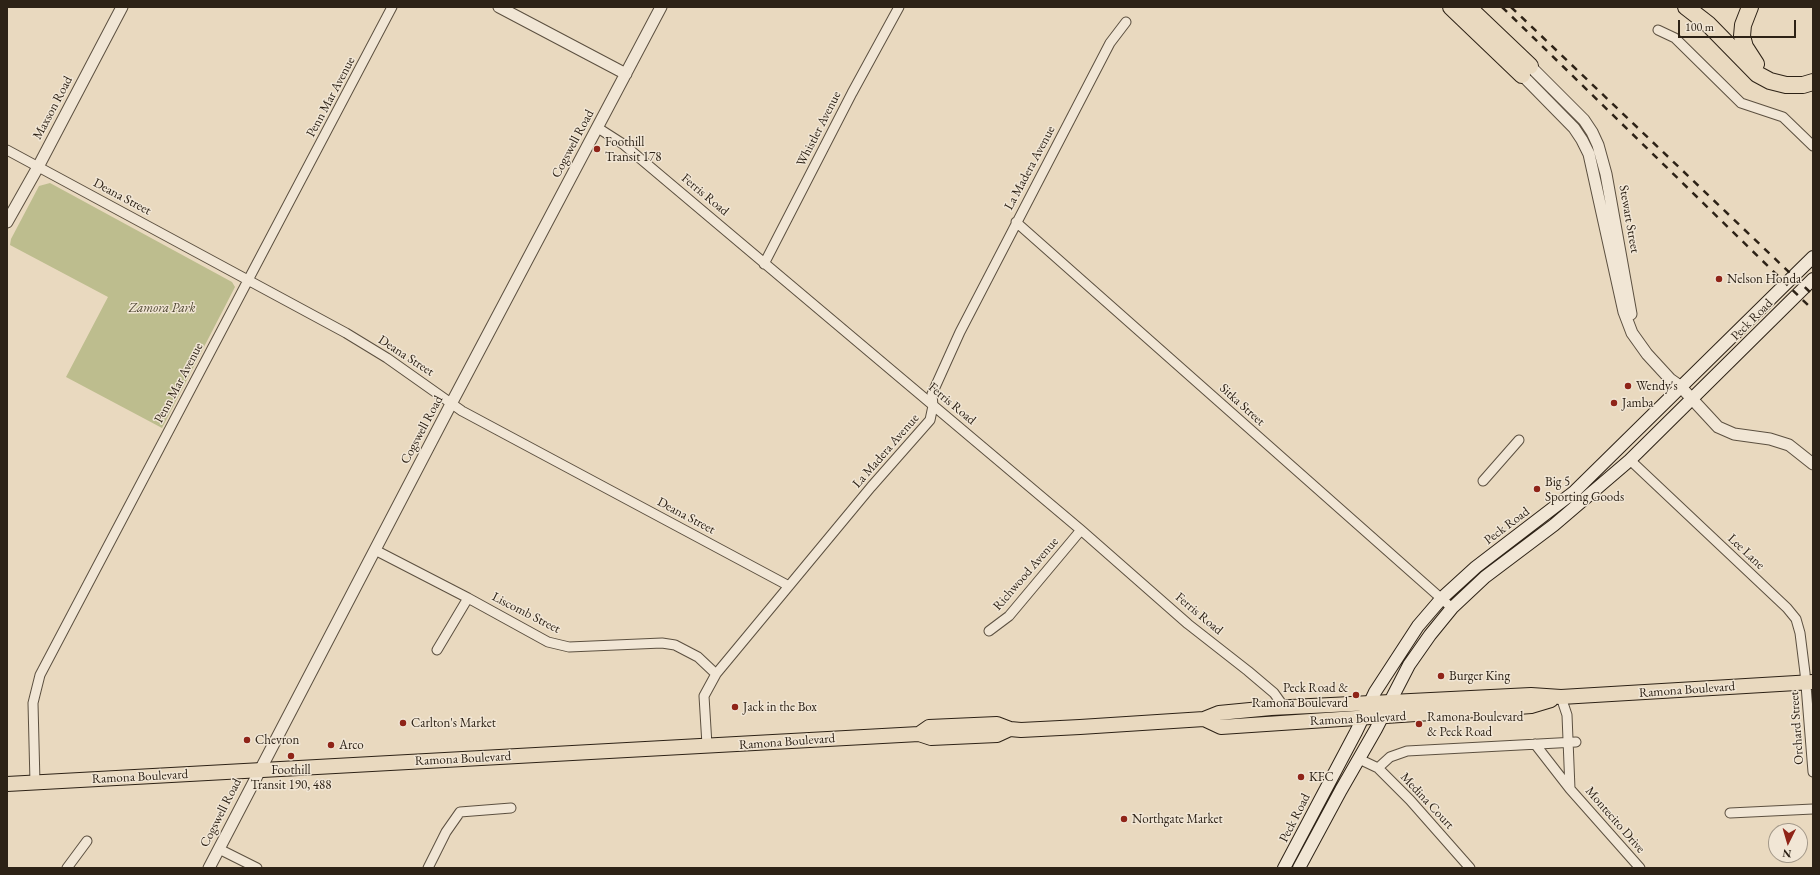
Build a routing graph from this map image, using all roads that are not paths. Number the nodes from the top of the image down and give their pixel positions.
1 (122, 7) edge
2 (392, 7) edge
3 (499, 7) edge
4 (662, 7) edge
5 (899, 7) edge
6 (1451, 7) edge
7 (1468, 7) edge
8 (1686, 7) edge
9 (1750, 7) edge
10 (1126, 22) dead end
11 (1658, 30) dead end
12 (1526, 71) junction
13 (1813, 73) edge
14 (626, 74) junction
15 (1813, 82) edge
16 (598, 128) junction
17 (1813, 146) edge
18 (7, 150) edge
19 (38, 167) junction
20 (7, 222) edge
21 (1016, 222) junction
22 (1813, 257) edge
23 (764, 264) junction
24 (247, 279) junction
25 (1813, 279) edge
26 (1680, 386) junction
27 (1692, 400) junction
28 (451, 404) junction
29 (933, 406) junction
30 (1519, 440) dead end
31 (1630, 460) junction
32 (1813, 464) edge
33 (1483, 481) dead end
34 (1081, 530) junction
35 (375, 550) junction
36 (788, 586) junction
37 (468, 598) junction
38 (1442, 598) junction
39 (1452, 608) junction
40 (989, 631) dead end
41 (437, 650) dead end
42 (716, 674) junction
43 (1810, 683) edge
44 (1561, 697) junction
45 (1390, 702) junction
46 (1369, 703) junction
47 (1284, 707) junction
48 (1382, 717) junction
49 (1363, 718) junction
50 (1204, 719) junction
51 (1811, 728) edge
52 (1572, 742) junction
53 (1535, 744) junction
54 (707, 745) junction
55 (1359, 758) junction
56 (1378, 768) junction
57 (258, 772) junction
58 (1813, 772) edge
59 (35, 783) junction
60 (7, 784) edge
61 (1570, 789) junction
62 (511, 808) dead end
63 (1813, 809) edge
64 (1730, 813) dead end
65 (1307, 824) junction
66 (1319, 831) junction
67 (87, 841) dead end
68 (219, 849) junction
69 (67, 868) edge
70 (209, 868) edge
71 (257, 868) edge
72 (428, 868) edge
73 (1284, 868) edge
74 (1299, 868) edge
75 (1470, 868) edge
76 (1640, 868) edge

1 - 19 street, Maxson Road
2 - 24 street, Penn Mar Avenue
3 - 14 street
4 - 14 street, Cogswell Road
5 - 23 street, Whistler Avenue
6 - 12 highway
7 - 12 highway
8 - 15 highway
9 - 13 highway
10 - 21 street, La Madera Avenue
11 - 17 street
12 - 26 street, Stewart Street
14 - 16 street, Cogswell Road
16 - 23 street, Ferris Road
16 - 28 street, Cogswell Road
18 - 19 street, Deana Street
19 - 20 street, Maxson Road
19 - 24 street, Deana Street
21 - 29 street, La Madera Avenue
21 - 38 street, Sitka Street
22 - 26 main road, Peck Road
23 - 29 street, Ferris Road
24 - 28 street, Deana Street
24 - 59 street, Penn Mar Avenue
25 - 27 main road, Peck Road
26 - 27 street, Stewart Street
26 - 38 main road, Peck Road
27 - 31 main road, Peck Road
27 - 32 street, Stewart Street
28 - 35 street, Cogswell Road
28 - 36 street, Deana Street
29 - 34 street, Ferris Road
29 - 36 street, La Madera Avenue
30 - 33 street
31 - 39 main road, Peck Road
31 - 43 street, Lee Lane
34 - 40 street, Richwood Avenue
34 - 47 street, Ferris Road
35 - 37 street, Liscomb Street
35 - 57 street, Cogswell Road
36 - 42 street, La Madera Avenue
37 - 41 street
37 - 42 street, Liscomb Street
38 - 39 street, Sitka Street
38 - 46 main road, Peck Road
39 - 45 main road, Peck Road
42 - 54 street, La Madera Avenue
43 - 44 main road, Ramona Boulevard
43 - 51 street, Orchard Street
44 - 45 main road, Ramona Boulevard
44 - 48 main road, Ramona Boulevard
44 - 52 street, Montecito Drive
45 - 46 main road, Ramona Boulevard
45 - 48 main road, Peck Road
46 - 47 main road, Ramona Boulevard
46 - 49 main road, Peck Road
47 - 50 main road, Ramona Boulevard
48 - 49 main road, Ramona Boulevard
48 - 55 main road, Peck Road
49 - 50 main road, Ramona Boulevard
49 - 65 main road, Peck Road
50 - 54 main road, Ramona Boulevard
51 - 58 street, Orchard Street
52 - 53 street
52 - 61 street, Montecito Drive
53 - 56 street
53 - 61 street, Montecito Drive
54 - 57 main road, Ramona Boulevard
55 - 56 street, Medina Court
55 - 66 main road, Peck Road
56 - 75 street, Medina Court
57 - 59 main road, Ramona Boulevard
57 - 68 street, Cogswell Road
59 - 60 main road, Ramona Boulevard
61 - 76 street, Montecito Drive
62 - 72 street
63 - 64 street
65 - 66 main road
65 - 73 main road, Peck Road
66 - 74 main road, Peck Road
67 - 69 street
68 - 70 street, Cogswell Road
68 - 71 street

